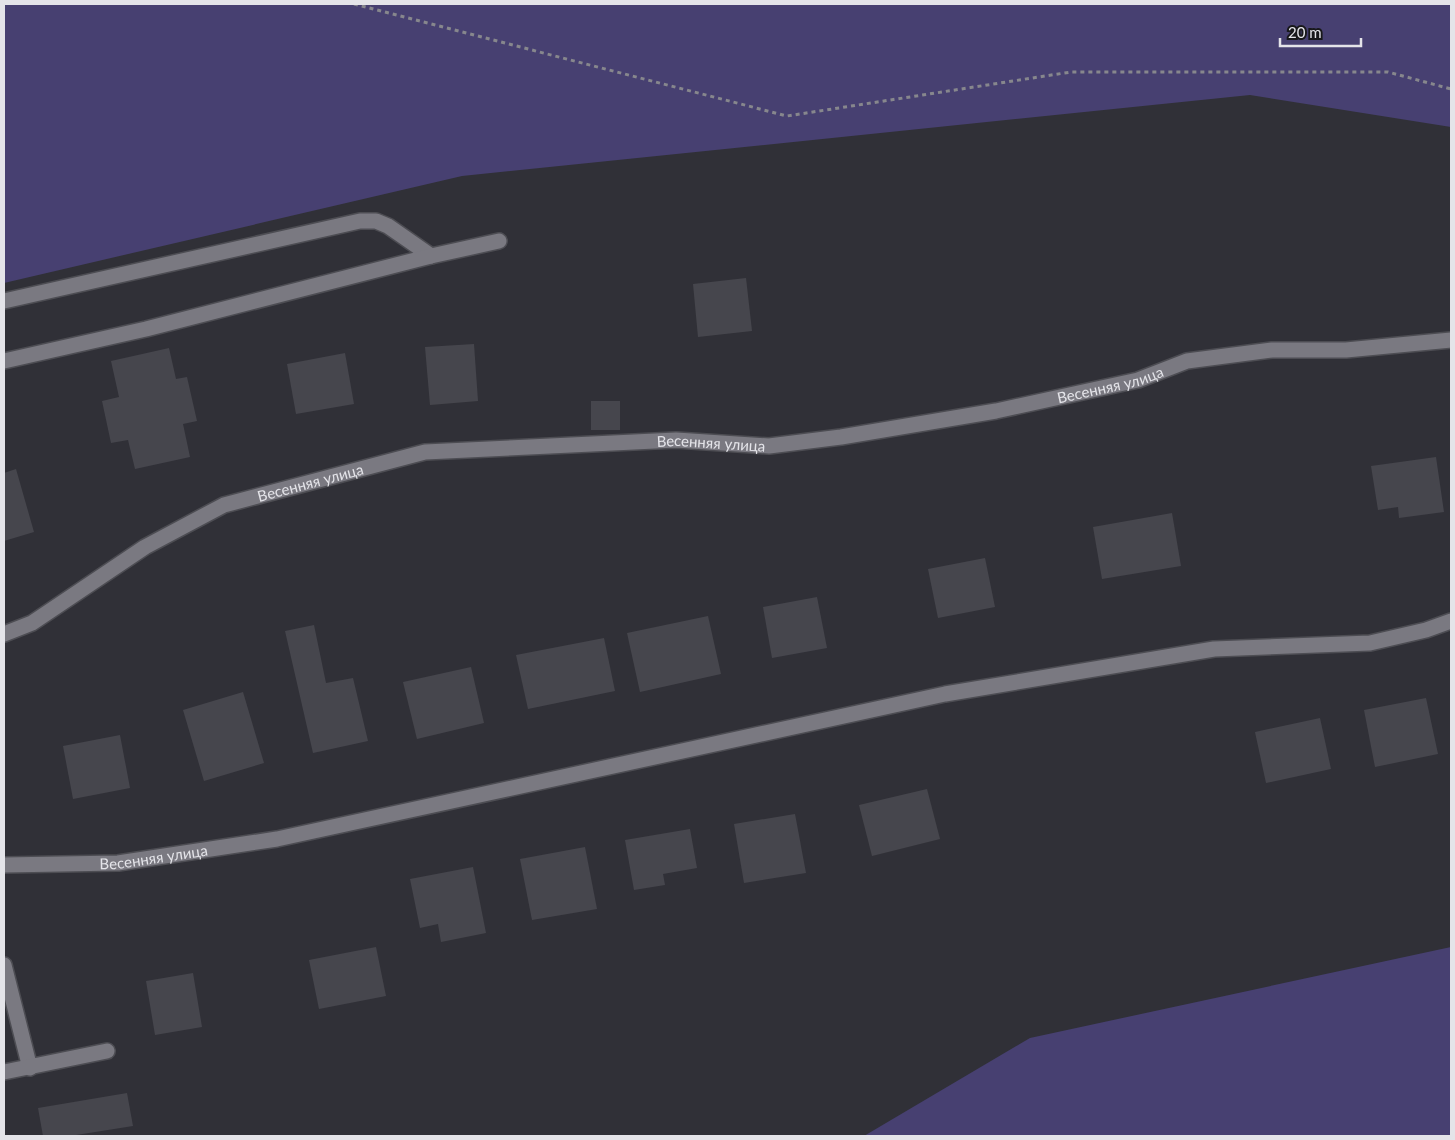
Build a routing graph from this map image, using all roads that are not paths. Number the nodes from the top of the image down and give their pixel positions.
1 (499, 241) dead end
2 (431, 256) junction
3 (4, 301) edge
4 (1451, 340) edge
5 (4, 361) edge
6 (1451, 621) edge
7 (4, 634) edge
8 (4, 865) edge
9 (4, 965) edge
10 (107, 1051) dead end
11 (30, 1068) junction
12 (4, 1072) edge

1 - 2 street
2 - 3 street
2 - 5 street
4 - 7 street, Весенняя улица
6 - 8 street, Весенняя улица
9 - 11 street
10 - 11 street
11 - 12 street

